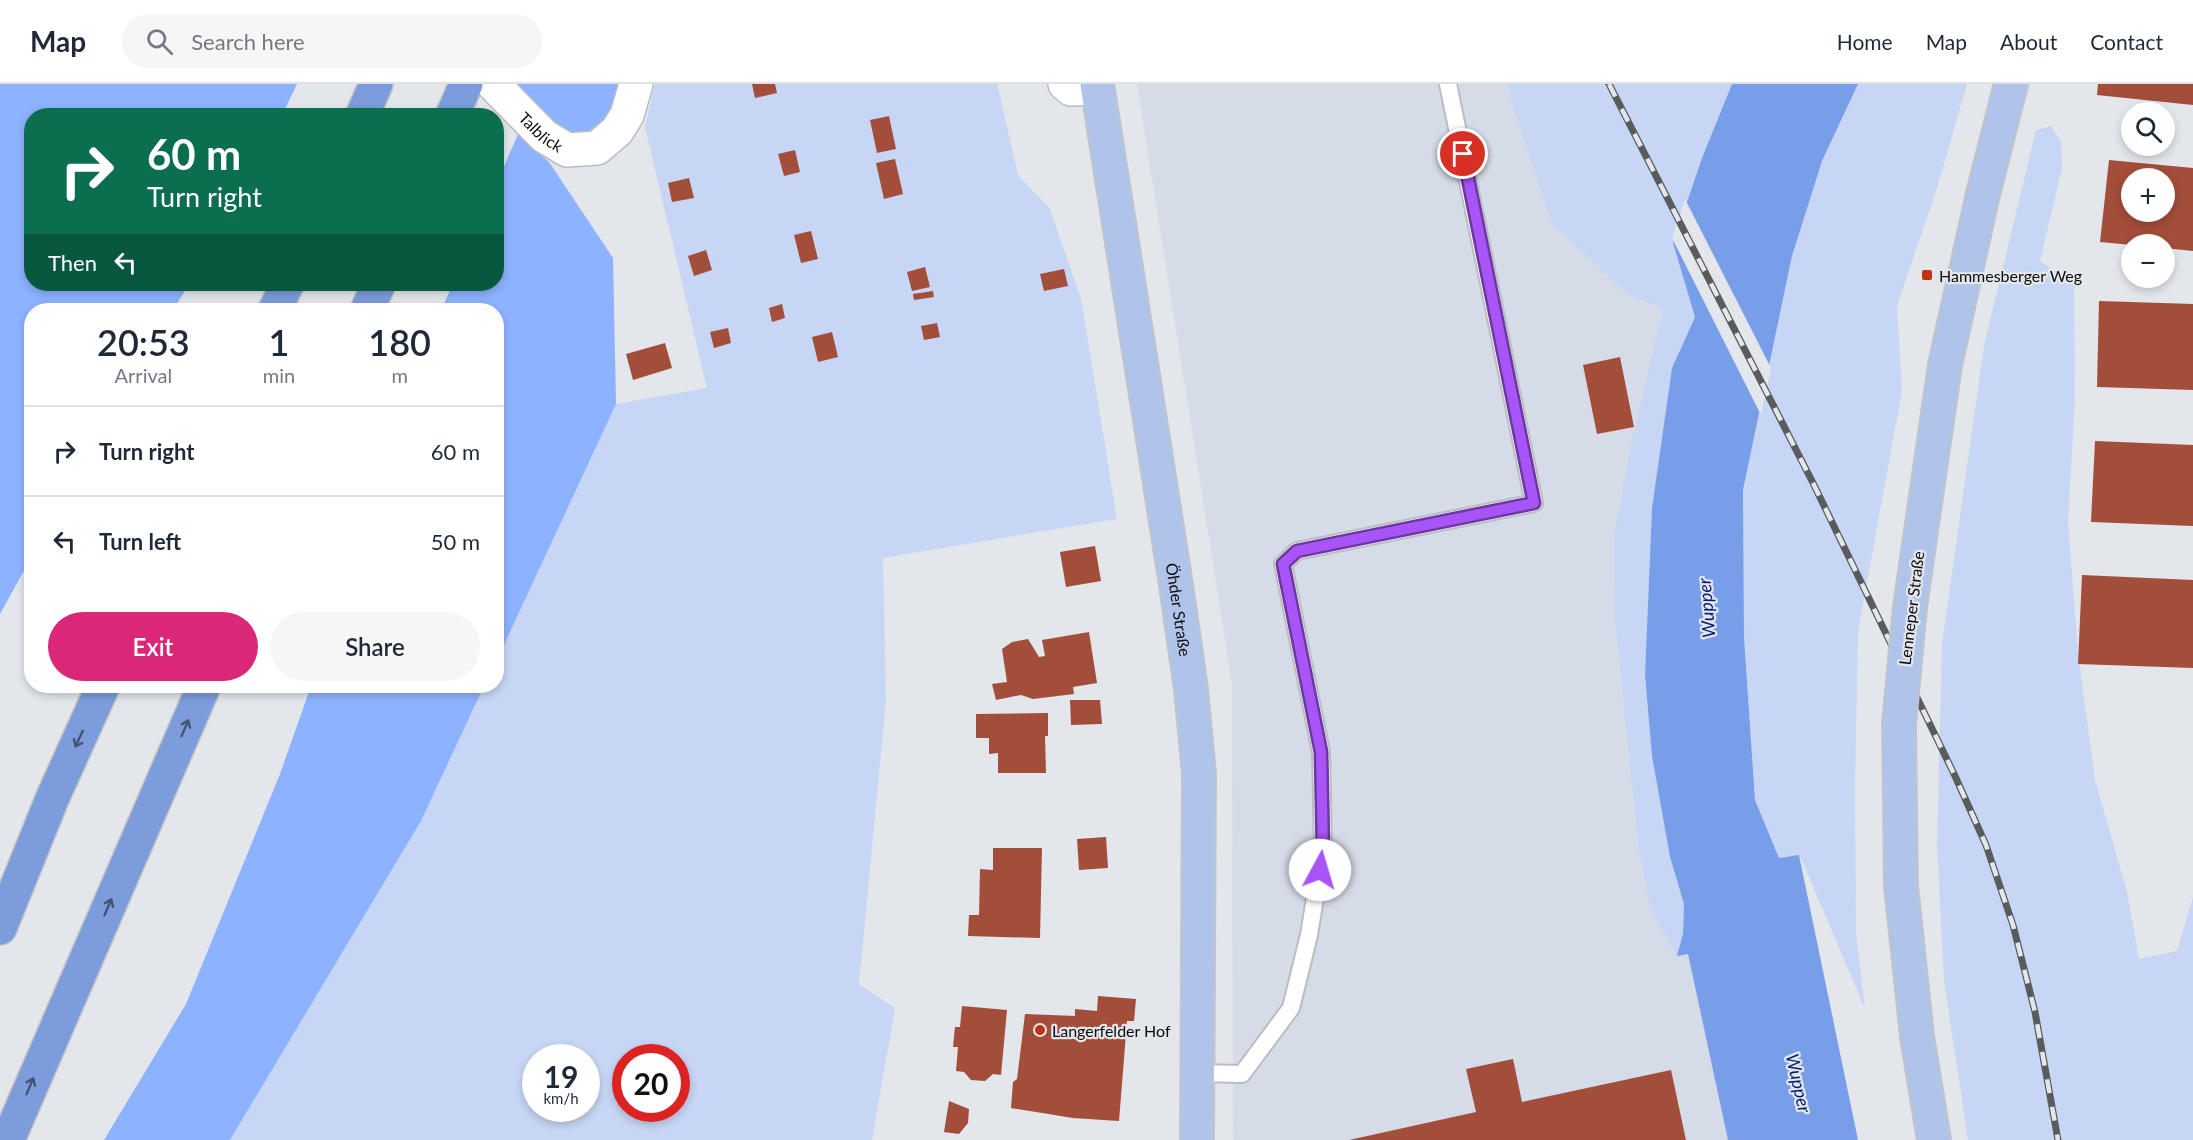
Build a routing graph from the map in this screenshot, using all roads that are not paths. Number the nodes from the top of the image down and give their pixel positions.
1 (376, 84) edge
2 (466, 84) edge
3 (493, 84) edge
4 (636, 84) edge
5 (1065, 84) edge
6 (1449, 84) edge
7 (2011, 84) edge
8 (1097, 86) edge
9 (366, 108) edge
10 (456, 108) edge
11 (100, 693) edge
12 (201, 693) edge
13 (0, 928) edge
14 (1197, 1073) junction
15 (8, 1140) edge
16 (1197, 1140) edge
17 (1934, 1140) edge

1 - 9 highway
2 - 10 highway
3 - 4 street, Talblick
5 - 8 street
6 - 14 lane
7 - 17 main road, Lenneper Straße, bridge
8 - 14 main road, Öhder Straße
11 -> 13 highway
15 -> 12 highway
14 - 16 main road, Öhder Straße

